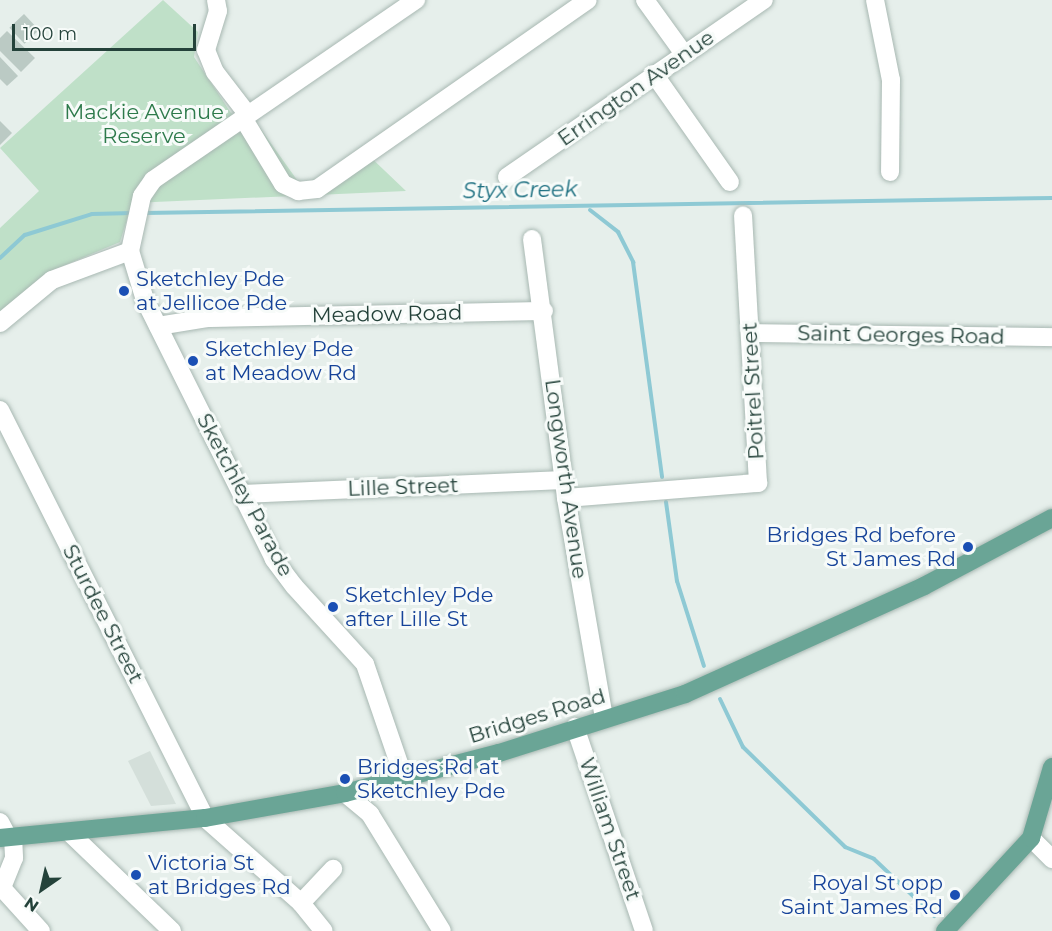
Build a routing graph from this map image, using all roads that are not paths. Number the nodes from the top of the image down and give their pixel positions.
1 (216, 0) edge
2 (416, 0) edge
3 (588, 0) edge
4 (645, 0) edge
5 (764, 0) edge
6 (875, 0) edge
7 (684, 54) junction
8 (654, 74) junction
9 (245, 116) junction
10 (890, 172) dead end
11 (507, 177) dead end
12 (730, 182) dead end
13 (743, 215) dead end
14 (532, 239) dead end
15 (130, 251) junction
16 (544, 311) junction
17 (0, 323) edge
18 (158, 326) junction
19 (750, 333) junction
20 (1052, 337) edge
21 (0, 411) edge
22 (565, 489) junction
23 (242, 494) junction
24 (1052, 518) edge
25 (604, 718) junction
26 (575, 727) junction
27 (1052, 767) edge
28 (404, 778) junction
29 (374, 786) junction
30 (345, 793) junction
31 (370, 814) junction
32 (205, 818) junction
33 (5, 834) edge
34 (71, 834) junction
35 (1031, 837) junction
36 (1052, 859) edge
37 (333, 869) dead end
38 (301, 903) junction
39 (40, 931) edge
40 (172, 931) edge
41 (324, 931) edge
42 (442, 931) edge
43 (644, 931) edge
44 (945, 931) edge

1 - 9 street
2 - 9 street
3 - 9 street
4 - 7 street
5 - 7 street, Errington Avenue
6 - 10 street
7 - 8 street, Errington Avenue
8 - 11 street, Errington Avenue
8 - 12 street
9 - 15 street, Sketchley Parade
13 - 19 street, Poitrel Street
14 - 16 street, Longworth Avenue
15 - 17 street
15 - 18 street, Sketchley Parade
16 - 18 street, Meadow Road
16 - 22 street, Longworth Avenue
18 - 23 street, Sketchley Parade
19 - 20 street, Saint Georges Road
19 - 22 street, Poitrel Street
21 - 32 street, Sturdee Street
22 - 23 street, Lille Street
22 - 25 street, Longworth Avenue
23 - 28 street, Sketchley Parade
24 - 25 main road, Bridges Road
25 - 26 main road, Bridges Road
26 - 28 main road, Bridges Road
26 - 43 street, William Street
27 - 35 main road
28 - 29 main road, Bridges Road
29 - 30 main road, Bridges Road
29 - 31 street
30 - 31 street
30 - 32 main road, Bridges Road
31 - 42 street
32 - 34 main road, Bridges Road
32 - 38 street
33 - 34 main road, Bridges Road
33 - 39 street
34 - 40 street
35 - 36 street
35 - 44 main road
37 - 38 street
38 - 41 street

